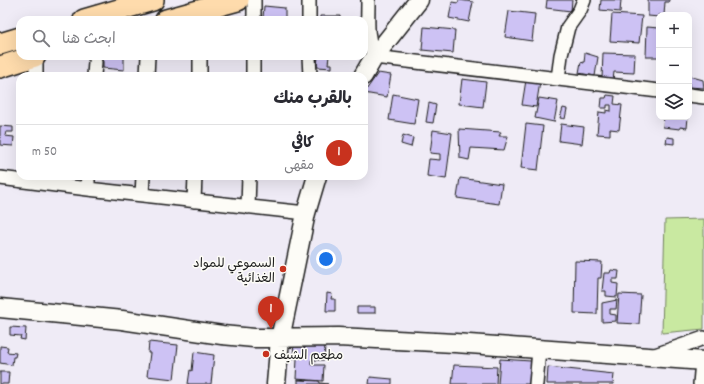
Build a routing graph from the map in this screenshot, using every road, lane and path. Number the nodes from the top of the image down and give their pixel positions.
1 (153, 0) edge
2 (238, 0) edge
3 (254, 0) edge
4 (309, 0) edge
5 (368, 0) edge
6 (419, 0) edge
7 (584, 0) edge
8 (202, 15) edge
9 (98, 16) edge
10 (254, 16) edge
11 (309, 16) edge
12 (16, 39) edge
13 (0, 44) edge
14 (374, 57) junction
15 (23, 60) edge
16 (36, 60) edge
17 (148, 60) edge
18 (200, 60) edge
19 (253, 60) edge
20 (310, 60) edge
21 (95, 62) dead end
22 (0, 67) edge
23 (36, 72) edge
24 (94, 72) edge
25 (147, 72) edge
26 (200, 72) edge
27 (253, 72) edge
28 (310, 72) edge
29 (365, 72) edge
30 (558, 79) junction
31 (656, 91) edge
32 (692, 95) edge
33 (704, 97) edge
34 (0, 178) edge
35 (16, 178) edge
36 (40, 180) edge
37 (88, 180) edge
38 (143, 180) edge
39 (195, 180) edge
40 (249, 180) edge
41 (316, 180) edge
42 (88, 189) junction
43 (142, 195) junction
44 (194, 201) junction
45 (248, 207) junction
46 (306, 213) junction
47 (0, 308) edge
48 (704, 338) edge
49 (280, 339) junction
50 (539, 350) junction
51 (650, 357) junction
52 (703, 361) edge
53 (276, 384) edge
54 (536, 384) edge
55 (700, 384) edge

1 - 9 main road
2 - 8 main road
3 - 10 street
4 - 11 street
5 - 14 street
6 - 14 street
7 - 30 street
12 - 13 main road
14 - 29 street
14 - 30 street
15 - 22 main road
16 - 23 street
17 - 25 street
18 - 26 street
19 - 27 street
20 - 28 street
21 - 24 street
30 - 31 street
32 - 33 street
34 - 35 street
36 - 42 street
37 - 42 street
38 - 43 street
39 - 44 street
40 - 45 street
41 - 46 street
42 - 43 street
43 - 44 street
44 - 45 street
45 - 46 street
46 - 49 street
47 - 49 street
48 - 51 street
49 - 50 street
49 - 53 street
50 - 51 street
50 - 54 street
51 - 52 street
52 - 55 street

